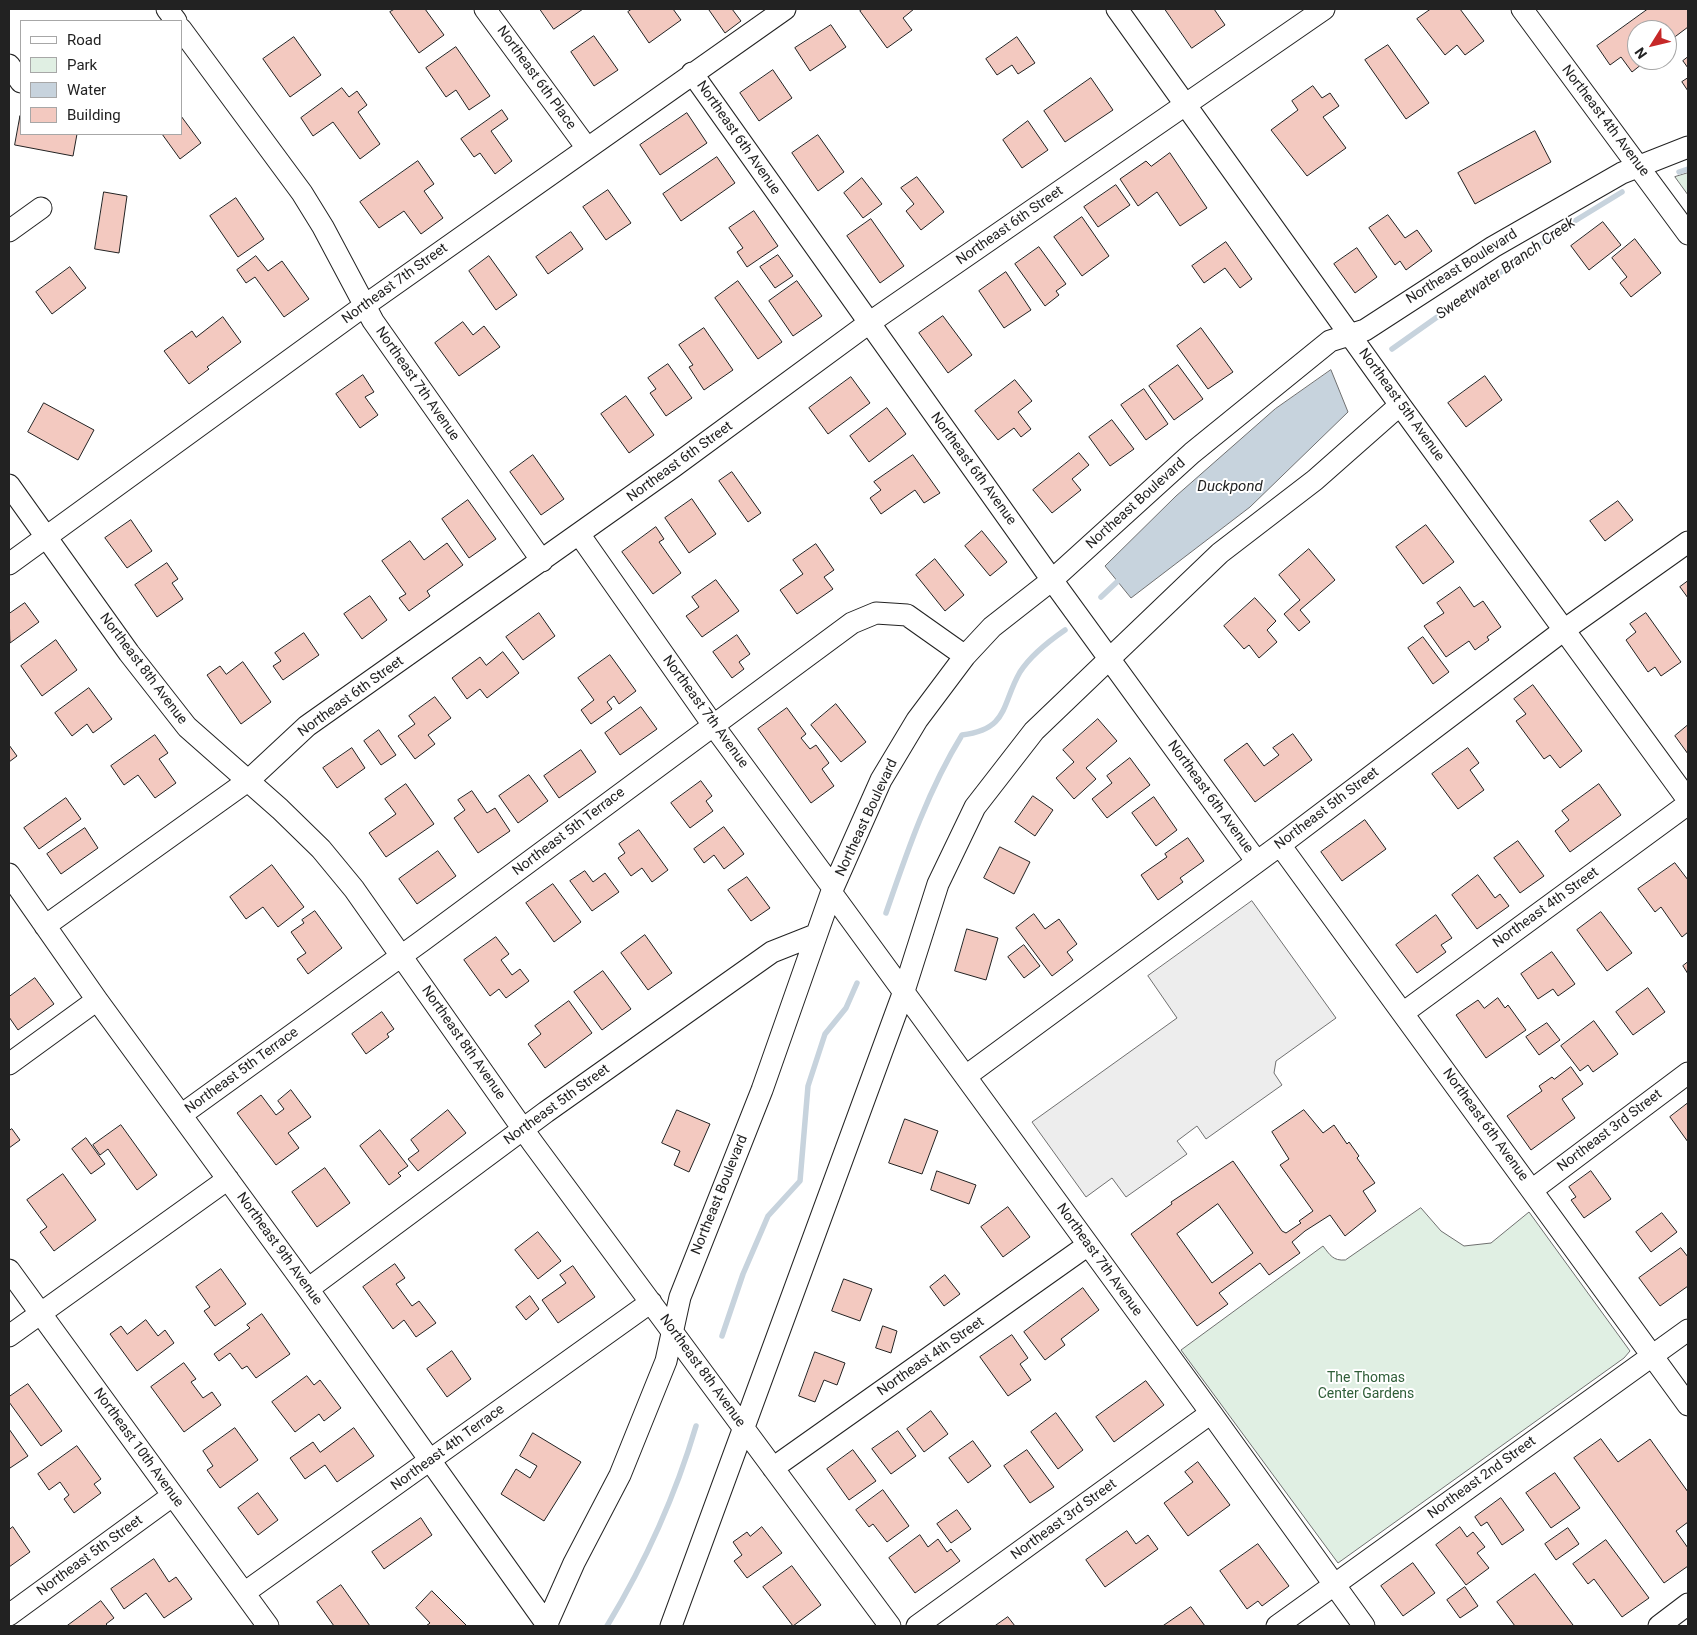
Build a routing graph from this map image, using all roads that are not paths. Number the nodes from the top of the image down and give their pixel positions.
1 (167, 9) edge
2 (485, 9) edge
3 (784, 9) edge
4 (1117, 9) edge
5 (1324, 9) edge
6 (1522, 9) edge
7 (175, 20) edge
8 (182, 30) edge
9 (9, 64) edge
10 (692, 73) junction
11 (20, 80) edge
12 (1186, 106) junction
13 (1688, 147) edge
14 (587, 148) junction
15 (1639, 166) junction
16 (41, 208) dead end
17 (9, 231) edge
18 (1688, 234) edge
19 (364, 306) junction
20 (869, 324) junction
21 (1350, 334) junction
22 (1400, 404) junction
23 (9, 485) edge
24 (580, 534) junction
25 (46, 538) junction
26 (1688, 542) edge
27 (542, 561) junction
28 (9, 564) edge
29 (1052, 580) junction
30 (1564, 630) junction
31 (965, 656) junction
32 (1110, 657) junction
33 (713, 725) junction
34 (249, 780) junction
35 (1688, 800) edge
36 (1688, 804) edge
37 (1280, 845) junction
38 (1256, 862) junction
39 (9, 874) edge
40 (833, 892) junction
41 (45, 926) junction
42 (815, 936) junction
43 (402, 956) junction
44 (904, 991) junction
45 (97, 1000) junction
46 (1403, 1013) junction
47 (9, 1064) edge
48 (1688, 1073) edge
49 (966, 1076) junction
50 (181, 1115) junction
51 (523, 1128) junction
52 (228, 1179) junction
53 (1532, 1190) junction
54 (1088, 1245) junction
55 (9, 1270) edge
56 (308, 1289) junction
57 (651, 1302) junction
58 (41, 1313) junction
59 (1688, 1330) edge
60 (673, 1332) junction
61 (9, 1336) edge
62 (1652, 1355) junction
63 (1688, 1405) edge
64 (1211, 1413) junction
65 (744, 1429) junction
66 (429, 1461) junction
67 (773, 1468) junction
68 (172, 1496) junction
69 (1334, 1586) junction
70 (244, 1593) junction
71 (1688, 1604) edge
72 (9, 1615) edge
73 (268, 1626) edge
74 (547, 1626) edge
75 (670, 1626) edge
76 (890, 1626) edge
77 (917, 1626) edge
78 (1277, 1626) edge
79 (1364, 1626) edge
80 (1659, 1626) edge

1 - 7 street
2 - 14 street, Northeast 6th Place
3 - 10 street, Northeast 7th Street
4 - 12 street, Northeast 5th Avenue
5 - 12 street, Northeast 6th Street
6 - 15 street, Northeast 4th Avenue
8 - 19 street, Northeast 7th Avenue
9 - 11 street
10 - 14 street, Northeast 7th Street
10 - 20 street, Northeast 6th Avenue
12 - 20 street, Northeast 6th Street
12 - 21 street, Northeast 5th Avenue
13 - 15 street, Northeast Boulevard
14 - 19 street, Northeast 7th Street
15 - 18 street, Northeast 4th Avenue
15 - 21 street, Northeast Boulevard
16 - 17 street
19 - 25 street, Northeast 7th Street
19 - 27 street, Northeast 7th Avenue
20 - 24 street, Northeast 6th Street
20 - 29 street, Northeast 6th Avenue
21 - 22 street, Northeast 5th Avenue
21 - 29 street, Northeast Boulevard
22 - 30 street, Northeast 5th Avenue
22 - 32 street
23 - 25 street, Northeast 8th Avenue
24 - 27 street, Northeast 6th Street
24 - 33 street, Northeast 7th Avenue
25 - 28 street, Northeast 7th Street
25 - 34 street, Northeast 8th Avenue
26 - 30 street, Northeast 5th Street
27 - 34 street, Northeast 6th Street
29 - 31 street, Northeast Boulevard
29 - 32 street, Northeast 6th Avenue
30 - 35 street, Northeast 5th Avenue
30 - 37 street, Northeast 5th Street
31 - 33 street, Northeast 5th Terrace
31 - 40 street, Northeast Boulevard
32 - 38 street, Northeast 6th Avenue
32 - 44 street
33 - 40 street, Northeast 7th Avenue
33 - 43 street, Northeast 5th Terrace
34 - 41 street, Northeast 6th Street
34 - 43 street, Northeast 8th Avenue
36 - 46 street, Northeast 4th Street
37 - 38 street, Northeast 5th Street
37 - 46 street, Northeast 6th Avenue
38 - 49 street, Northeast 5th Street
39 - 41 street, Northeast 9th Avenue
40 - 42 street, Northeast Boulevard
40 - 44 street, Northeast 7th Avenue
41 - 45 street, Northeast 9th Avenue
42 - 51 street, Northeast 5th Street
42 - 60 street, Northeast Boulevard
43 - 50 street, Northeast 5th Terrace
43 - 51 street, Northeast 8th Avenue
44 - 49 street, Northeast 7th Avenue
44 - 65 street
45 - 47 street
45 - 50 street, Northeast 9th Avenue
46 - 53 street, Northeast 6th Avenue
48 - 53 street, Northeast 3rd Street
49 - 54 street, Northeast 7th Avenue
50 - 52 street, Northeast 9th Avenue
51 - 56 street, Northeast 5th Street
51 - 57 street, Northeast 8th Avenue
52 - 56 street, Northeast 9th Avenue
52 - 58 street
53 - 62 street, Northeast 6th Avenue
54 - 64 street, Northeast 7th Avenue
54 - 67 street, Northeast 4th Street
55 - 58 street, Northeast 10th Avenue
56 - 66 street, Northeast 9th Avenue
57 - 60 street, Northeast 8th Avenue
57 - 66 street, Northeast 4th Terrace
58 - 61 street
58 - 68 street, Northeast 10th Avenue
59 - 62 street, Northeast 2nd Street
60 - 65 street, Northeast 8th Avenue
60 - 74 street, Northeast Boulevard
62 - 63 street, Northeast 6th Avenue
62 - 69 street, Northeast 2nd Street
64 - 69 street, Northeast 7th Avenue
64 - 77 street, Northeast 3rd Street
65 - 67 street, Northeast 8th Avenue
65 - 75 street
66 - 70 street, Northeast 4th Terrace
66 - 74 street, Northeast 9th Avenue
67 - 76 street, Northeast 8th Avenue
68 - 70 street, Northeast 10th Avenue
68 - 72 street, Northeast 5th Street
69 - 78 street, Northeast 2nd Street
69 - 79 street, Northeast 7th Avenue
70 - 73 street, Northeast 10th Avenue
71 - 80 street

